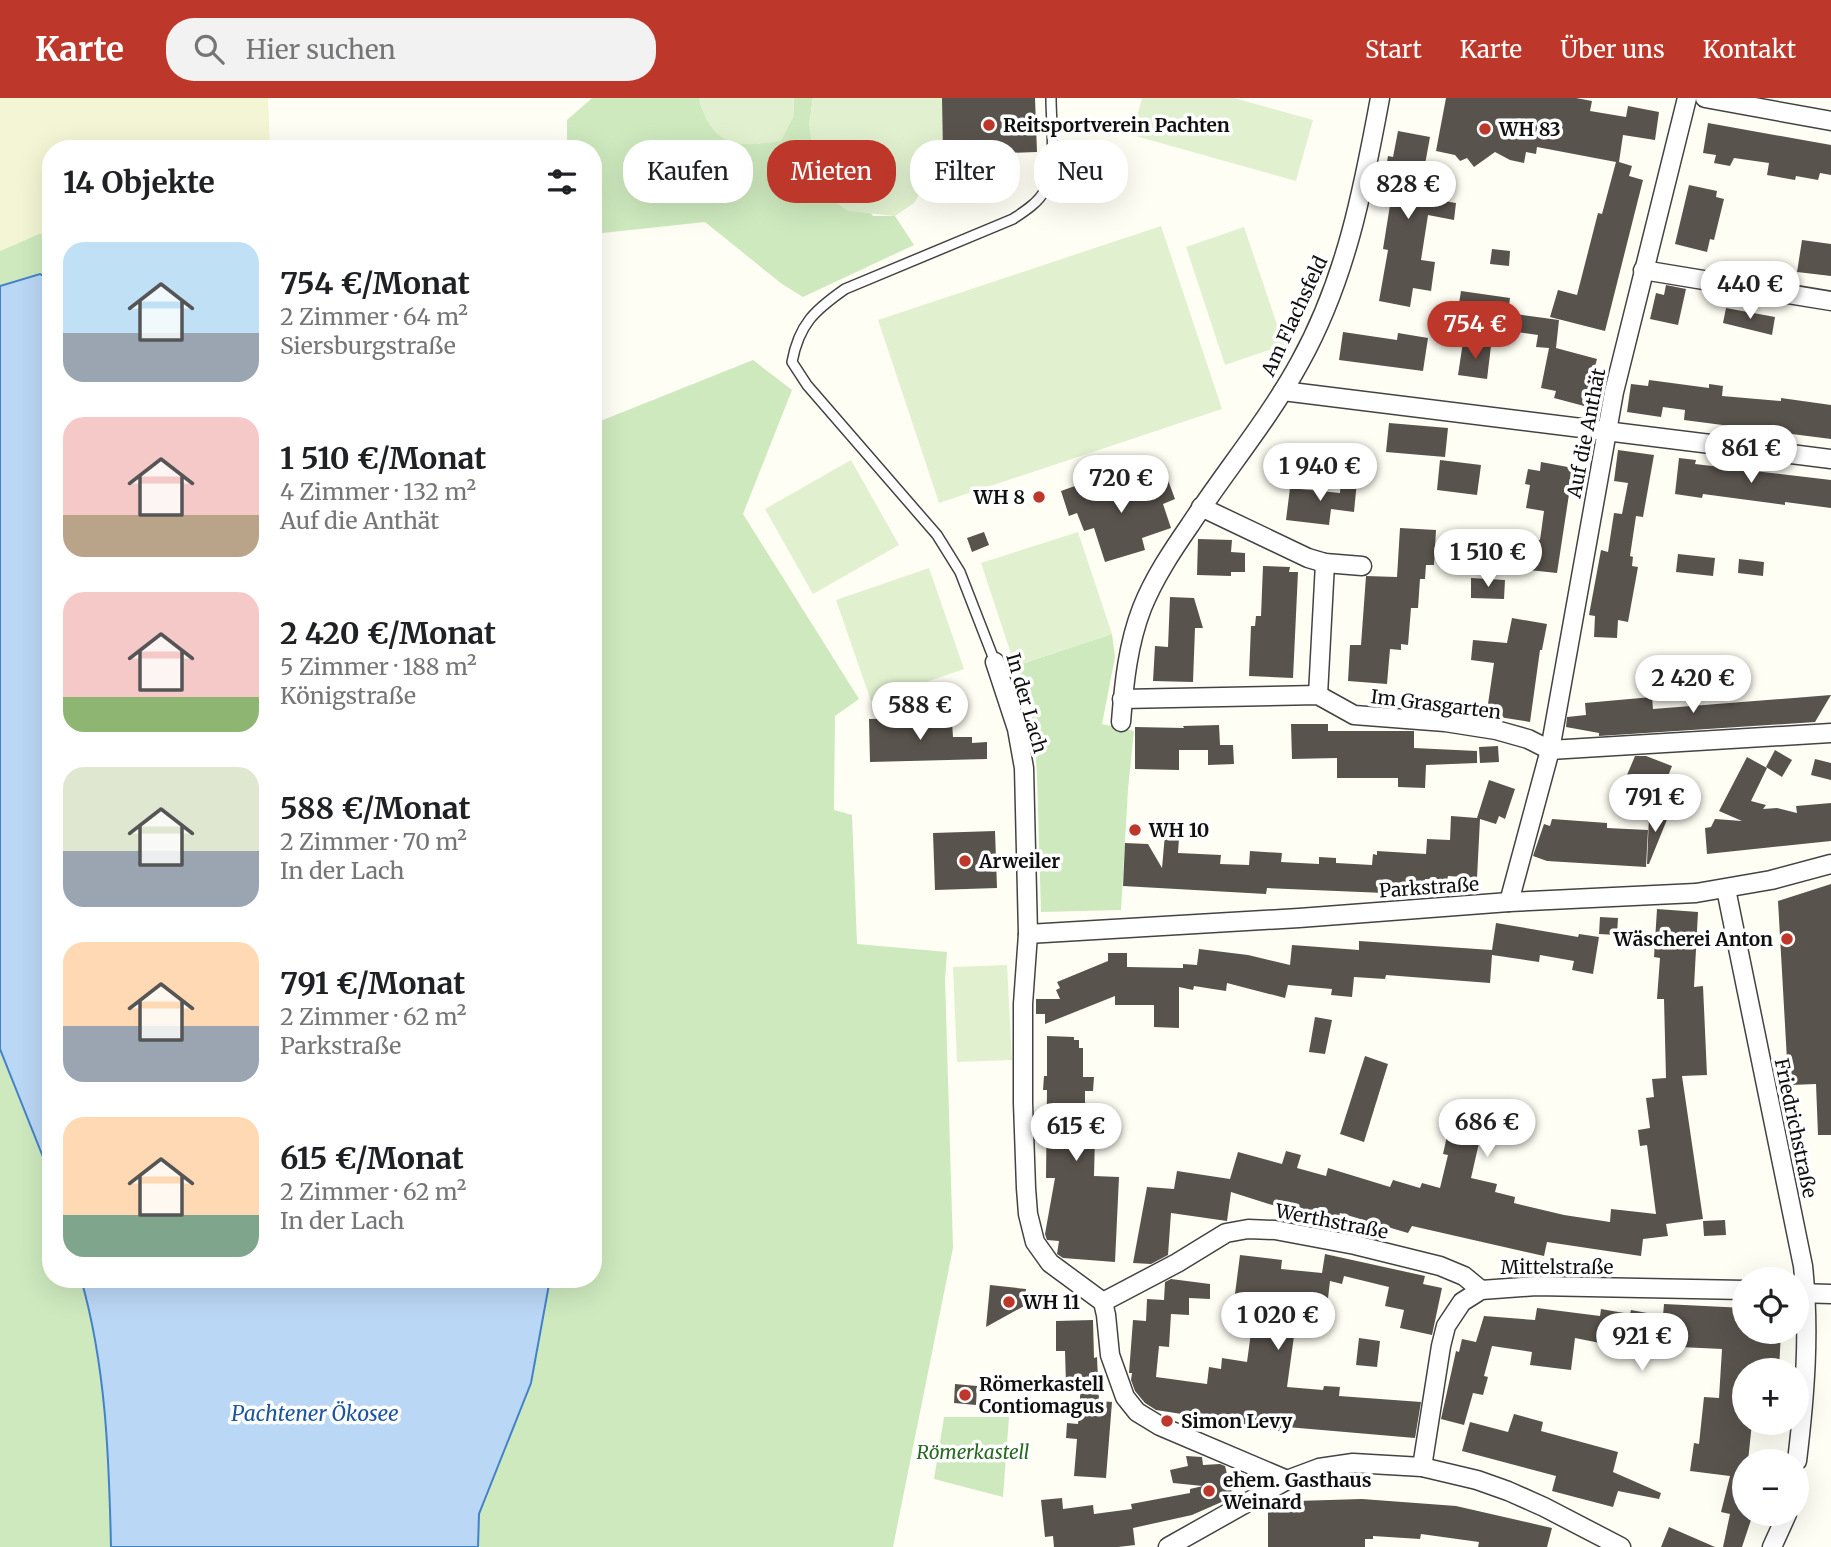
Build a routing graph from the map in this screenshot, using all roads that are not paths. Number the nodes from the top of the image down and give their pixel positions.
1 (1051, 98) edge
2 (1380, 98) edge
3 (1687, 98) edge
4 (1705, 98) edge
5 (1831, 121) edge
6 (1643, 270) junction
7 (1831, 301) edge
8 (1283, 391) junction
9 (1606, 430) junction
10 (1831, 459) edge
11 (1201, 507) junction
12 (1325, 563) junction
13 (1362, 566) dead end
14 (995, 662) joint
15 (1318, 695) junction
16 (1122, 699) junction
17 (1121, 722) dead end
18 (1831, 733) edge
19 (1550, 750) junction
20 (1831, 864) edge
21 (1726, 889) junction
22 (1509, 902) junction
23 (1028, 934) junction
24 (1799, 1267) edge
25 (1481, 1290) junction
26 (1732, 1290) edge
27 (1809, 1293) edge
28 (1831, 1294) edge
29 (1103, 1302) junction
30 (1806, 1344) edge
31 (1798, 1449) edge
32 (1422, 1468) junction
33 (1287, 1480) junction
34 (1782, 1526) edge
35 (1168, 1547) edge
36 (1621, 1547) edge
37 (1772, 1547) edge

1 - 14 lane, In der Lach
2 - 8 street, Am Flachsfeld
3 - 6 street, Auf die Anthät
4 - 5 street
6 - 7 street
6 - 9 street, Auf die Anthät
8 - 9 street
8 - 11 street, Am Flachsfeld
9 - 10 street
9 - 19 street, Auf die Anthät
11 - 12 street
11 - 16 street, Am Flachsfeld
12 - 13 street
12 - 15 street
14 - 23 street, In der Lach
15 - 16 street
15 - 19 street, Im Grasgarten
16 - 17 street, Am Flachsfeld
18 - 19 street
19 - 22 street, Auf die Anthät
20 - 21 street, Parkstraße
21 - 22 street, Parkstraße
21 - 24 street, Friedrichstraße
22 - 23 street, Parkstraße
23 - 29 street, In der Lach
25 - 26 street, Mittelstraße
25 - 29 street, Werthstraße
25 - 32 street, Mittelstraße
27 - 28 street
29 - 33 street
30 - 31 street, Friedrichstraße
32 - 33 street
32 - 36 street
33 - 35 street
34 - 37 street

